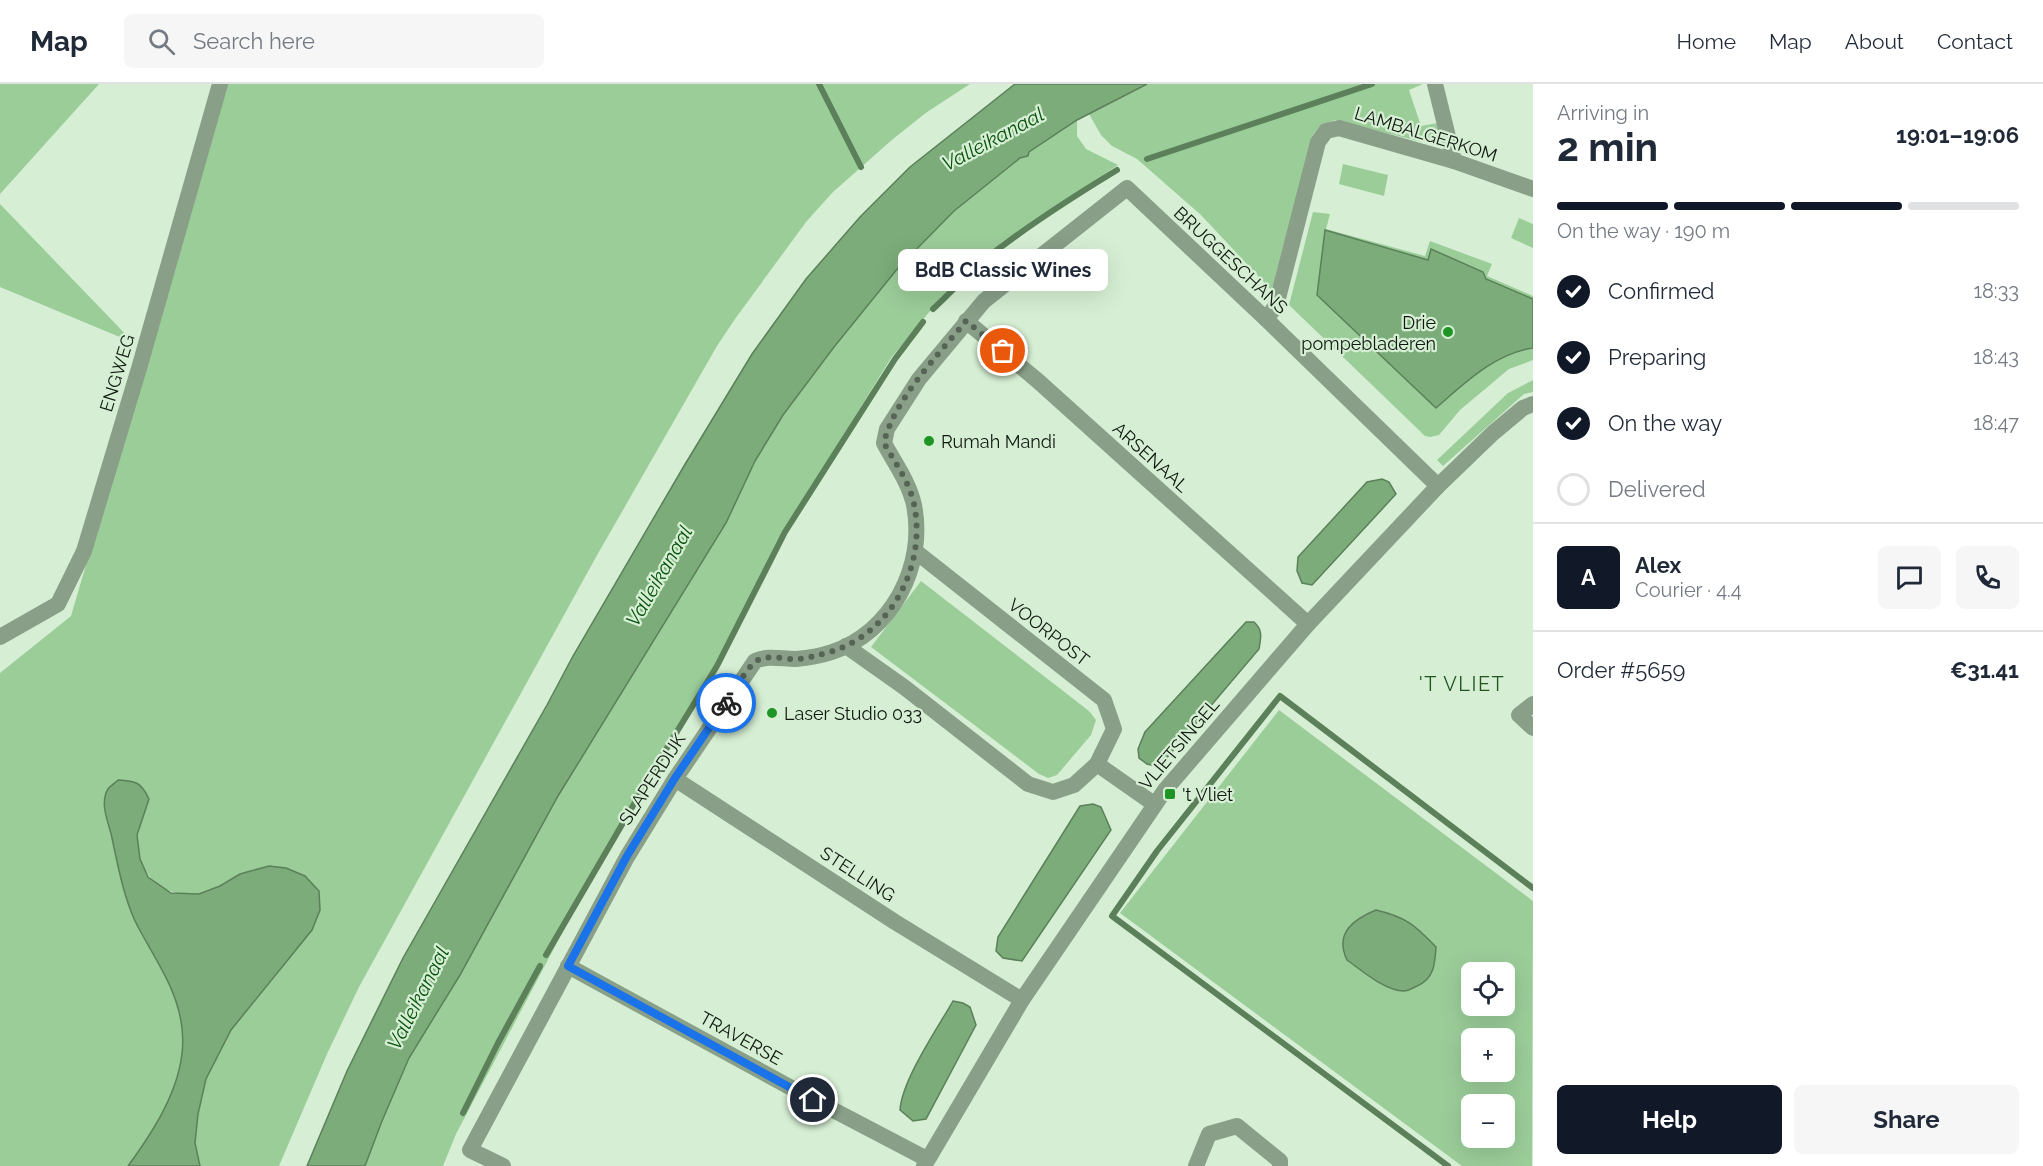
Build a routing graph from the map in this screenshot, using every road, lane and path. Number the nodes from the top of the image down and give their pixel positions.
1 (220, 84) edge
2 (1435, 84) edge
3 (1454, 161) junction
4 (1127, 188) joint
5 (1533, 189) edge
6 (1266, 319) junction
7 (966, 321) junction
8 (1533, 404) edge
9 (1438, 486) junction
10 (915, 551) junction
11 (1308, 624) junction
12 (0, 637) edge
13 (846, 646) junction
14 (1533, 704) edge
15 (1533, 728) edge
16 (1097, 765) junction
17 (675, 778) junction
18 (1154, 804) junction
19 (568, 966) junction
20 (1022, 1000) junction
21 (926, 1163) edge
22 (503, 1166) edge
23 (1196, 1166) edge
24 (1280, 1166) edge

1 - 12 street, ENGWEG
2 - 3 street
3 - 5 street, LAMBALGERKOM
3 - 6 street, LAMBALGERKOM
4 - 6 street, BRUGGESCHANS
4 - 7 street, SLAPERDIJK
6 - 9 street, BRUGGESCHANS
7 - 10 street, SLAPERDIJK
7 - 11 street, ARSENAAL
8 - 9 street, VLIETSINGEL
9 - 11 street, VLIETSINGEL
10 - 13 street, SLAPERDIJK
10 - 16 street, VOORPOST
11 - 18 street, VLIETSINGEL
13 - 16 street, VOORPOST
13 - 17 street, SLAPERDIJK
14 - 15 street
16 - 18 street
17 - 19 street, SLAPERDIJK
17 - 20 street, STELLING
18 - 20 street, VLIETSINGEL
19 - 21 street, TRAVERSE
19 - 22 street, SLAPERDIJK
20 - 21 street, VLIETSINGEL
23 - 24 street

